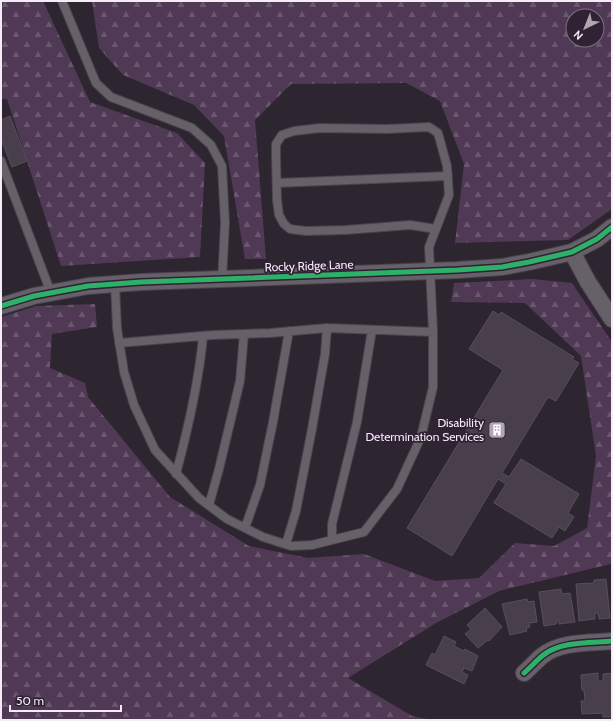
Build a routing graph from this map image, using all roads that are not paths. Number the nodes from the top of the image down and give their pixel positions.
1 (62, 1) edge
2 (1, 161) edge
3 (448, 176) junction
4 (277, 183) junction
5 (612, 227) edge
6 (436, 229) junction
7 (572, 252) junction
8 (431, 272) junction
9 (222, 280) junction
10 (115, 284) junction
11 (51, 293) junction
12 (1, 306) edge
13 (612, 319) edge
14 (327, 328) junction
15 (372, 330) junction
16 (288, 331) junction
17 (433, 332) junction
18 (244, 334) junction
19 (203, 336) junction
20 (119, 343) junction
21 (176, 474) junction
22 (208, 505) junction
23 (245, 528) junction
24 (332, 540) junction
25 (286, 544) junction
26 (612, 641) edge
27 (524, 673) dead end

1 - 9 lane
2 - 11 lane
3 - 4 lane
3 - 4 lane
3 - 6 lane
4 - 6 lane
5 - 7 street, Rocky Ridge Lane
6 - 8 lane
7 - 8 street, Rocky Ridge Lane
7 - 13 street
8 - 9 street, Rocky Ridge Lane
8 - 17 lane
9 - 10 street, Rocky Ridge Lane
10 - 11 street, Rocky Ridge Lane
10 - 20 lane
11 - 12 street, Rocky Ridge Lane
14 - 15 lane
14 - 16 lane
14 - 25 lane
15 - 17 lane
15 - 24 lane
16 - 18 lane
16 - 23 lane
17 - 24 lane
18 - 19 lane
18 - 22 lane
19 - 20 lane
19 - 21 lane
20 - 21 lane
21 - 22 lane
22 - 23 lane
23 - 25 lane
24 - 25 lane
26 - 27 street

